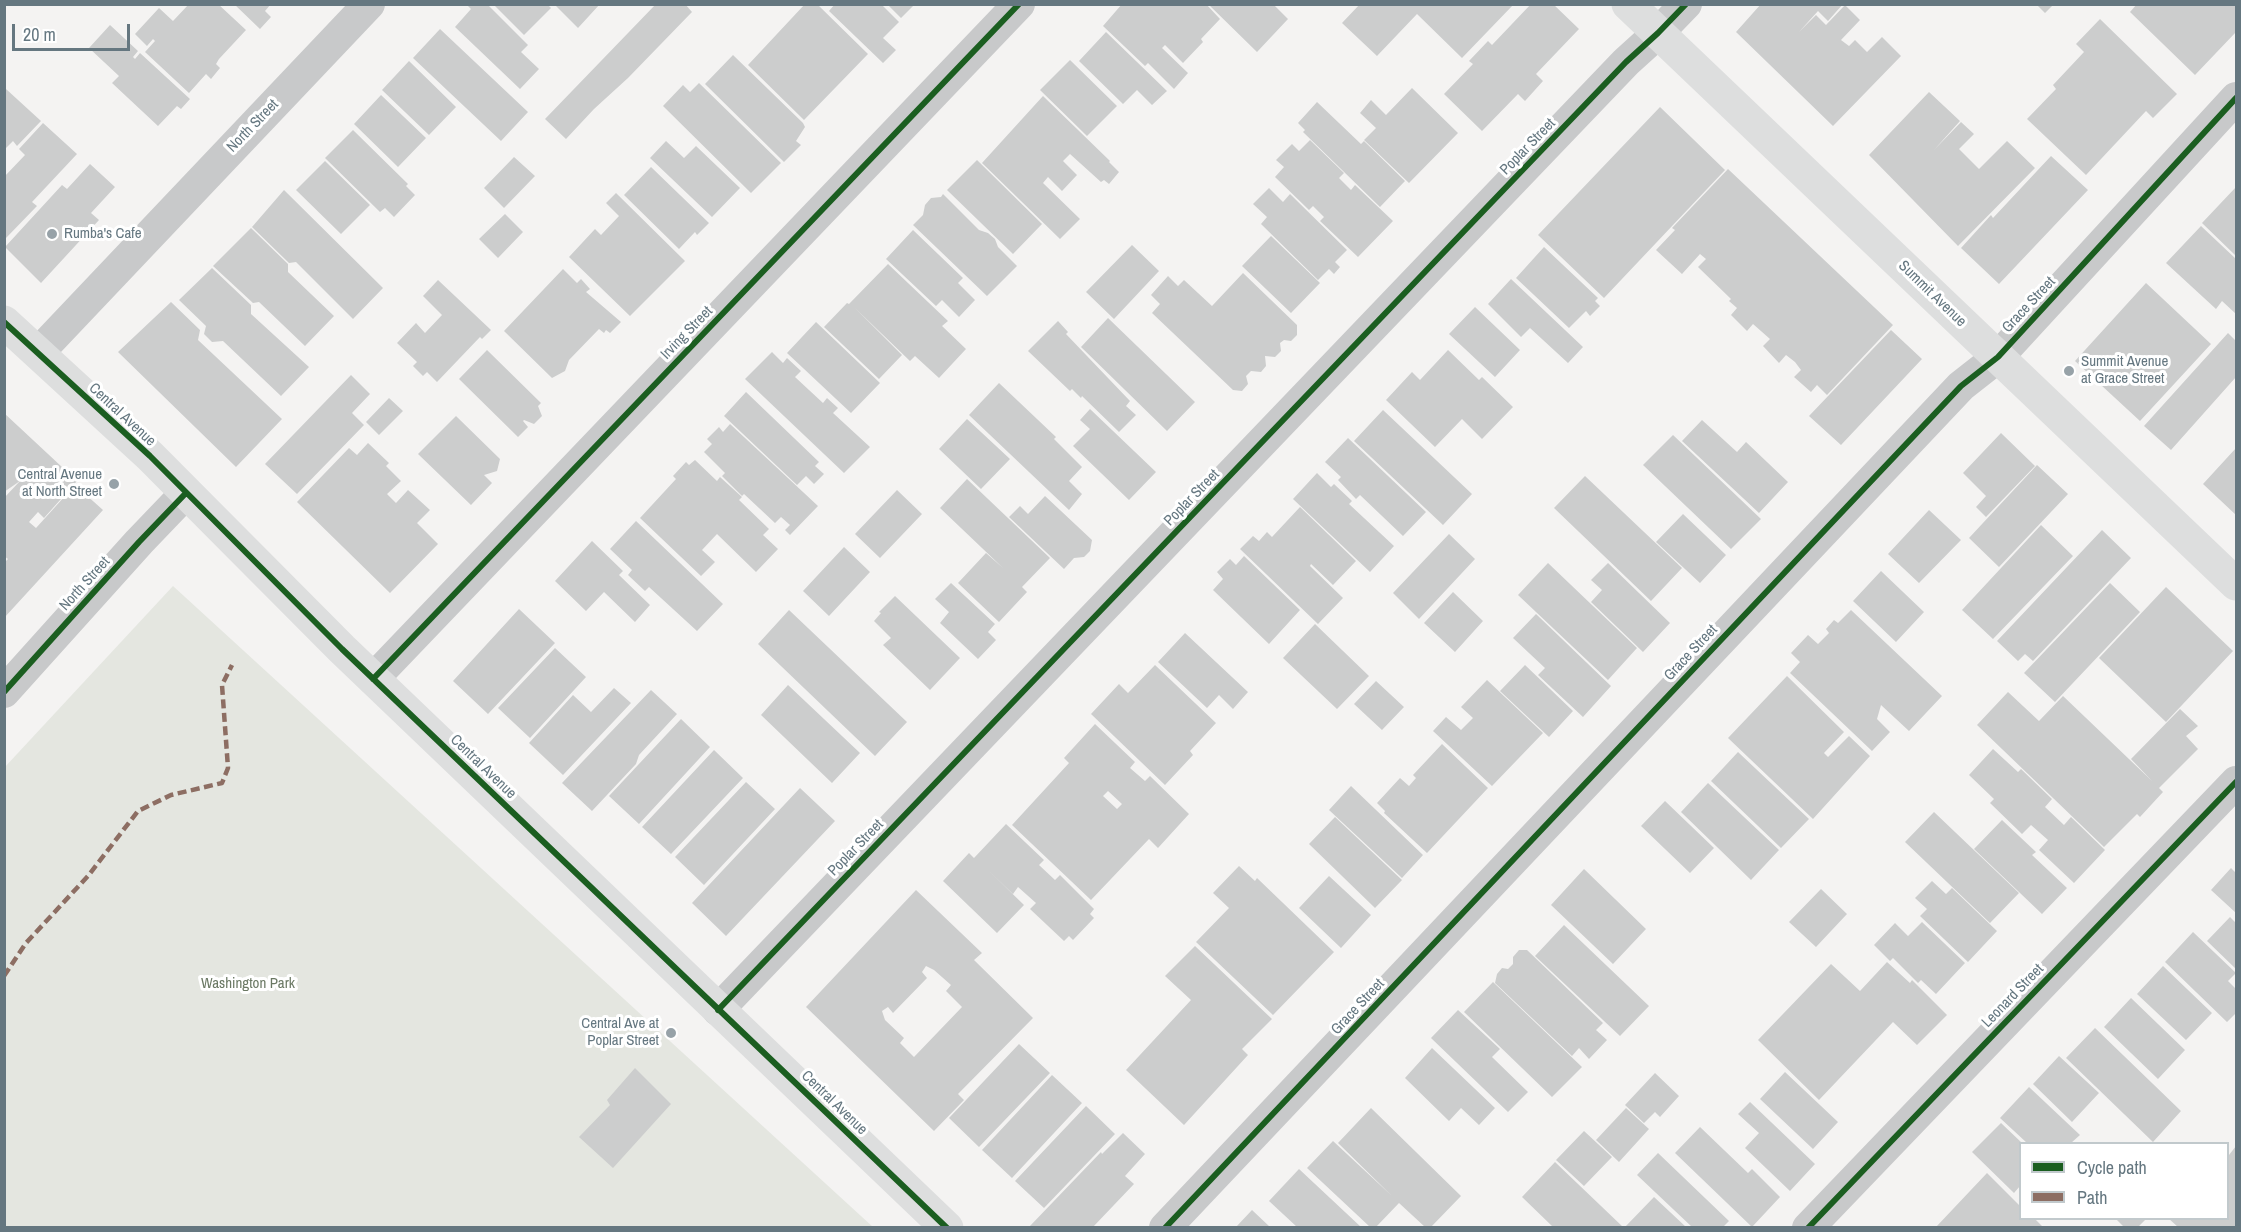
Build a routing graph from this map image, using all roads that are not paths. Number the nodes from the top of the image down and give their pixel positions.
1 (369, 4) edge
2 (1019, 4) edge
3 (1628, 4) edge
4 (1686, 4) edge
5 (1658, 33) junction
6 (2236, 98) edge
7 (4, 321) edge
8 (38, 353) junction
9 (1998, 357) junction
10 (185, 494) junction
11 (2236, 584) edge
12 (373, 679) junction
13 (4, 692) edge
14 (2236, 782) edge
15 (718, 1010) junction
16 (947, 1227) edge
17 (1165, 1227) edge
18 (1808, 1227) edge

1 - 8 street, North Street
2 - 12 street, Irving Street
3 - 5 main road, Summit Avenue
4 - 5 street, Poplar Street
5 - 9 main road, Summit Avenue
5 - 15 street, Poplar Street
6 - 9 street, Grace Street
7 - 8 main road, Central Avenue
8 - 10 main road, Central Avenue
9 - 11 main road, Summit Avenue
9 - 17 street, Grace Street
10 - 12 main road, Central Avenue
10 - 13 street, North Street
12 - 15 main road, Central Avenue
14 - 18 street, Leonard Street
15 - 16 main road, Central Avenue

